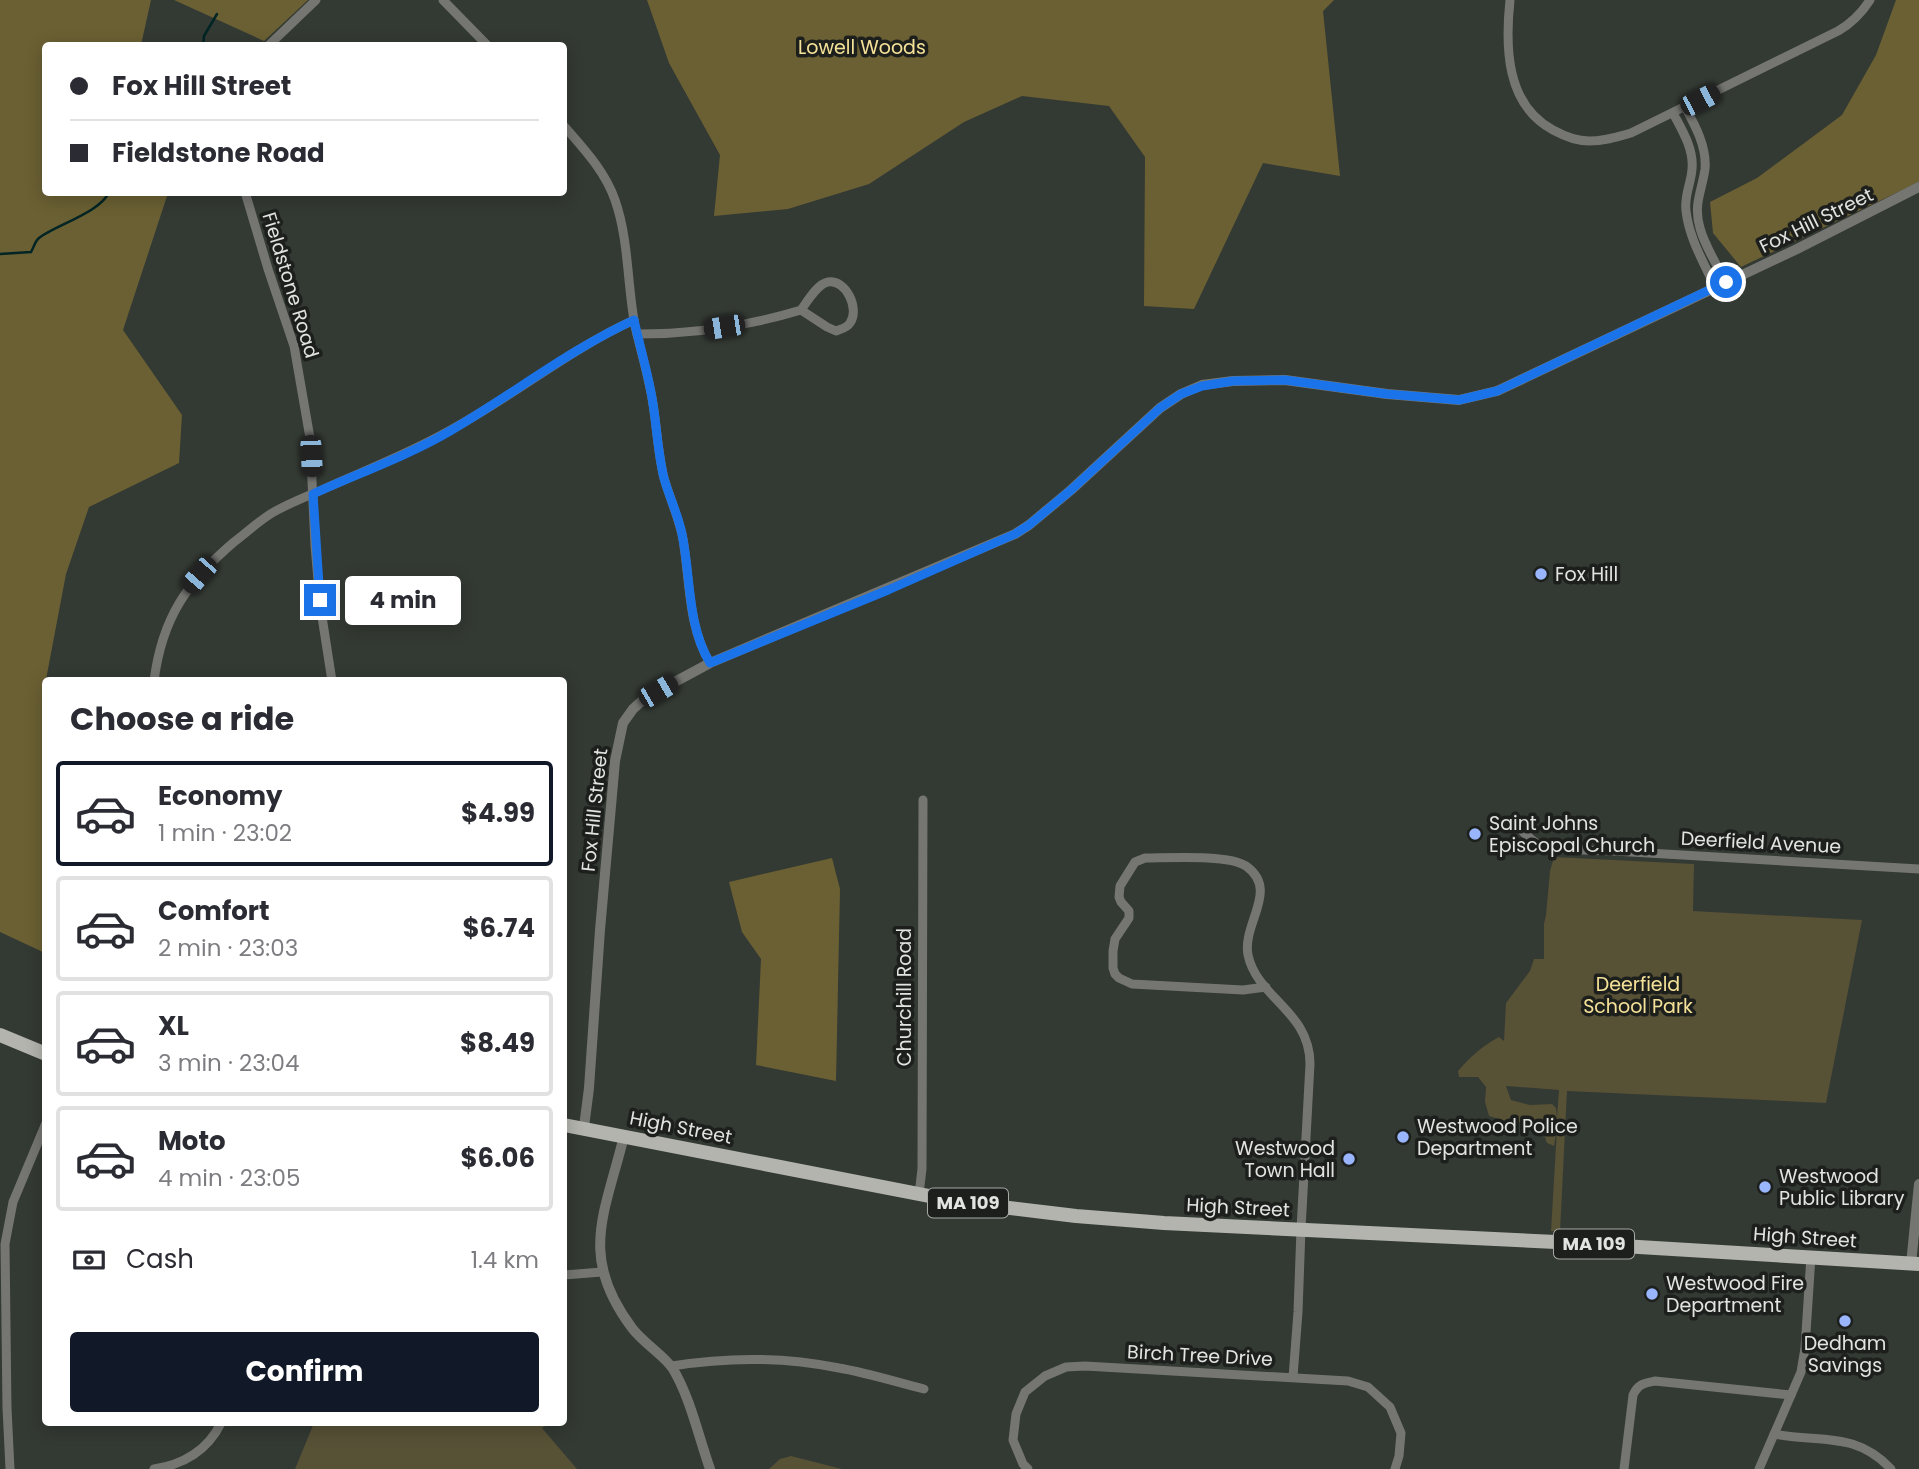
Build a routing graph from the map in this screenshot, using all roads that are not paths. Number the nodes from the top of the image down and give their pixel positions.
1 (316, 0) edge
2 (443, 0) edge
3 (1510, 0) edge
4 (1870, 0) edge
5 (272, 42) edge
6 (484, 42) edge
7 (1685, 107) junction
8 (1674, 113) junction
9 (567, 129) edge
10 (1919, 187) edge
11 (246, 196) edge
12 (1726, 282) junction
13 (1714, 287) junction
14 (802, 310) junction
15 (634, 320) junction
16 (637, 334) junction
17 (313, 494) junction
18 (710, 663) junction
19 (154, 677) edge
20 (331, 677) edge
21 (923, 800) dead end
22 (1522, 832) dead end
23 (1919, 869) edge
24 (1266, 987) junction
25 (0, 1035) edge
26 (42, 1052) edge
27 (567, 1125) edge
28 (584, 1127) junction
29 (42, 1133) edge
30 (624, 1136) junction
31 (1919, 1184) edge
32 (919, 1194) junction
33 (1301, 1229) junction
34 (1811, 1256) junction
35 (1915, 1264) edge
36 (602, 1272) junction
37 (567, 1275) edge
38 (672, 1366) junction
39 (1293, 1377) junction
40 (924, 1388) dead end
41 (1791, 1395) junction
42 (219, 1426) edge
43 (1774, 1434) junction
44 (10, 1469) edge
45 (154, 1469) edge
46 (710, 1469) edge
47 (1028, 1469) edge
48 (1395, 1469) edge
49 (1624, 1469) edge
50 (1759, 1469) edge
51 (1891, 1469) edge

1 - 5 street
2 - 6 street
3 - 8 street
4 - 7 street
7 - 8 street
7 - 12 street
8 - 13 street
9 - 15 street
10 - 12 street, Fox Hill Street
11 - 17 street, Fieldstone Road
12 - 13 street, Fox Hill Street
13 - 18 street, Fox Hill Street
14 - 14 street
14 - 16 street
15 - 16 street
15 - 17 street
16 - 18 street
17 - 19 street
17 - 20 street, Fieldstone Road
18 - 28 street, Fox Hill Street
21 - 32 street, Churchill Road
22 - 23 street, Deerfield Avenue
24 - 24 street
24 - 33 street
25 - 26 main road
27 - 28 main road, High Street / MA 109
28 - 30 main road, High Street / MA 109
29 - 44 street
30 - 32 main road, High Street / MA 109
30 - 36 street
31 - 35 street
32 - 33 main road, High Street / MA 109
33 - 34 main road, High Street / MA 109
33 - 39 street
34 - 35 main road, High Street / MA 109
34 - 41 street
36 - 37 street
36 - 38 street
38 - 40 street
38 - 46 street
39 - 47 street, Birch Tree Drive
39 - 48 street, Birch Tree Drive
41 - 43 street
41 - 49 street
42 - 45 street
43 - 50 street
43 - 51 street

